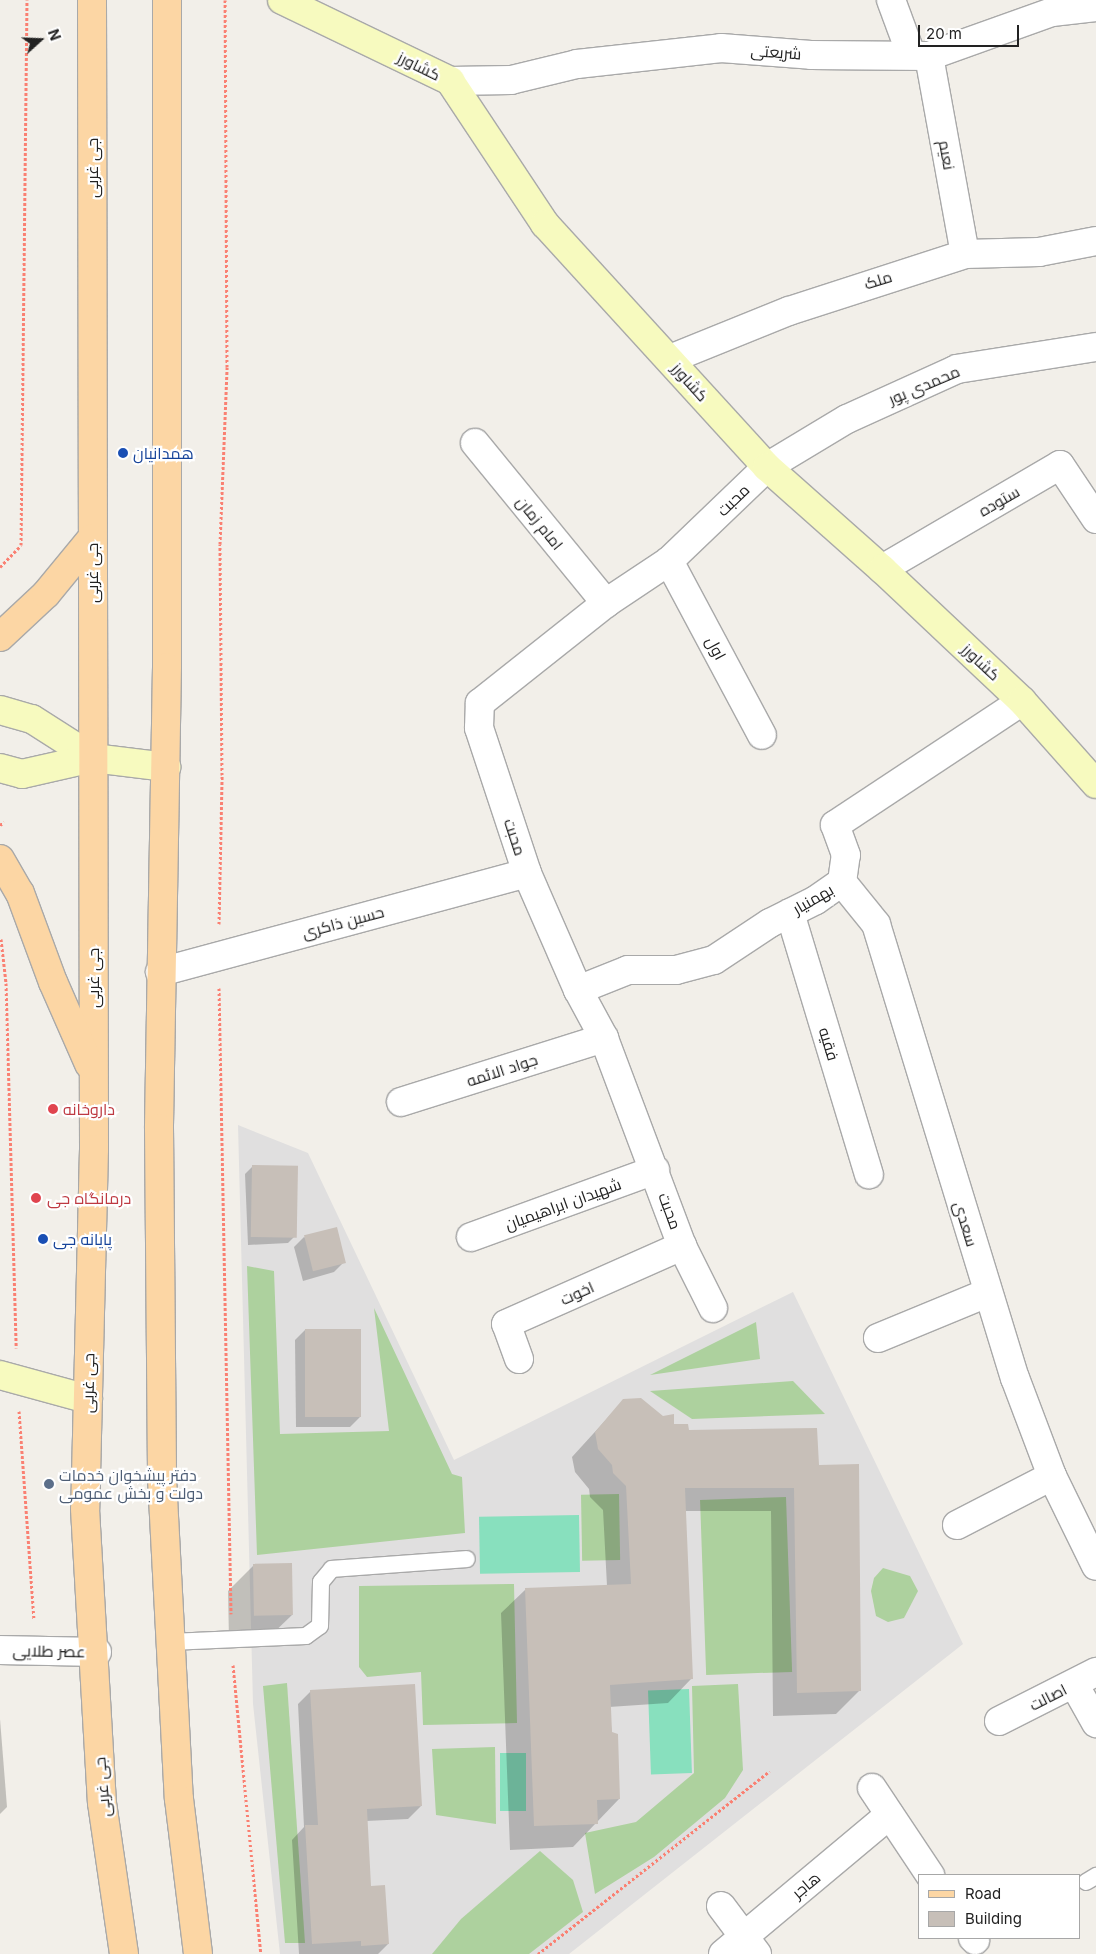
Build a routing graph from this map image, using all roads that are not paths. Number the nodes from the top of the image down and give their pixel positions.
1 (92, 0) edge
2 (168, 0) edge
3 (282, 0) edge
4 (891, 0) edge
5 (1084, 5) edge
6 (920, 55) junction
7 (450, 81) junction
8 (1096, 241) edge
9 (965, 254) junction
10 (1096, 347) edge
11 (670, 360) junction
12 (475, 443) dead end
13 (767, 467) junction
14 (1096, 519) edge
15 (92, 538) junction
16 (669, 561) junction
17 (882, 569) junction
18 (606, 603) junction
19 (0, 637) edge
20 (1022, 701) junction
21 (0, 710) edge
22 (762, 735) dead end
23 (94, 758) junction
24 (166, 767) junction
25 (0, 768) edge
26 (1096, 784) edge
27 (0, 860) edge
28 (527, 873) junction
29 (842, 882) junction
30 (790, 913) junction
31 (160, 972) junction
32 (578, 990) junction
33 (604, 1038) junction
34 (93, 1073) junction
35 (401, 1102) dead end
36 (655, 1170) junction
37 (869, 1174) dead end
38 (471, 1237) dead end
39 (682, 1246) junction
40 (987, 1292) junction
41 (713, 1308) dead end
42 (878, 1338) dead end
43 (519, 1359) dead end
44 (9, 1378) edge
45 (88, 1399) junction
46 (1052, 1476) junction
47 (957, 1526) dead end
48 (467, 1559) dead end
49 (1096, 1566) edge
50 (170, 1642) junction
51 (0, 1650) edge
52 (95, 1652) junction
53 (1085, 1678) edge
54 (1000, 1721) dead end
55 (1096, 1723) edge
56 (872, 1788) dead end
57 (889, 1815) junction
58 (929, 1874) edge
59 (721, 1906) dead end
60 (751, 1946) edge
61 (124, 1954) edge
62 (198, 1954) edge
63 (723, 1954) edge

1 - 15 main road, جی غربی
2 - 24 main road
3 - 7 street, کشاورز
4 - 6 street, نعیم
5 - 6 street, شریعتی
6 - 7 street, شریعتی
6 - 9 street, نعیم
7 - 11 street, کشاورز
8 - 9 street, ملک
9 - 11 street, ملک
10 - 13 street, محمدی پور
11 - 13 street, کشاورز
12 - 18 street, امام زمان
13 - 16 street, محبت
13 - 17 street, کشاورز
14 - 17 street, ستوده
15 - 19 main road
15 - 23 main road, جی غربی
16 - 18 street, محبت
16 - 22 street, اول
17 - 20 street, کشاورز
18 - 28 street, محبت
20 - 26 street, کشاورز
20 - 29 street, بهمنیار
21 - 23 street
23 - 24 street
23 - 25 street
23 - 34 main road, جی غربی
24 - 31 main road
27 - 34 main road
28 - 31 street, حسین ذاکری
28 - 32 street, محبت
29 - 30 street, بهمنیار
29 - 40 street, سعدی
30 - 32 street, بهمنیار
30 - 37 street, فقیه
31 - 50 main road
32 - 33 street, محبت
33 - 35 street, جواد الائمه
33 - 36 street, محبت
34 - 45 main road, جی غربی
36 - 38 street, شهیدان ابراهیمیان
36 - 39 street, محبت
39 - 41 street, محبت
39 - 43 street, اخوت
40 - 42 street
40 - 46 street, سعدی
44 - 45 street
45 - 52 main road, جی غربی
46 - 47 street
46 - 49 street, سعدی
48 - 50 lane
50 - 62 main road
51 - 52 street, عصر طلایی
52 - 61 main road, جی غربی
53 - 54 street, اصالت
53 - 55 street
56 - 57 street
57 - 58 street
57 - 60 street, هاجر
59 - 60 street
60 - 63 street, هاجر

